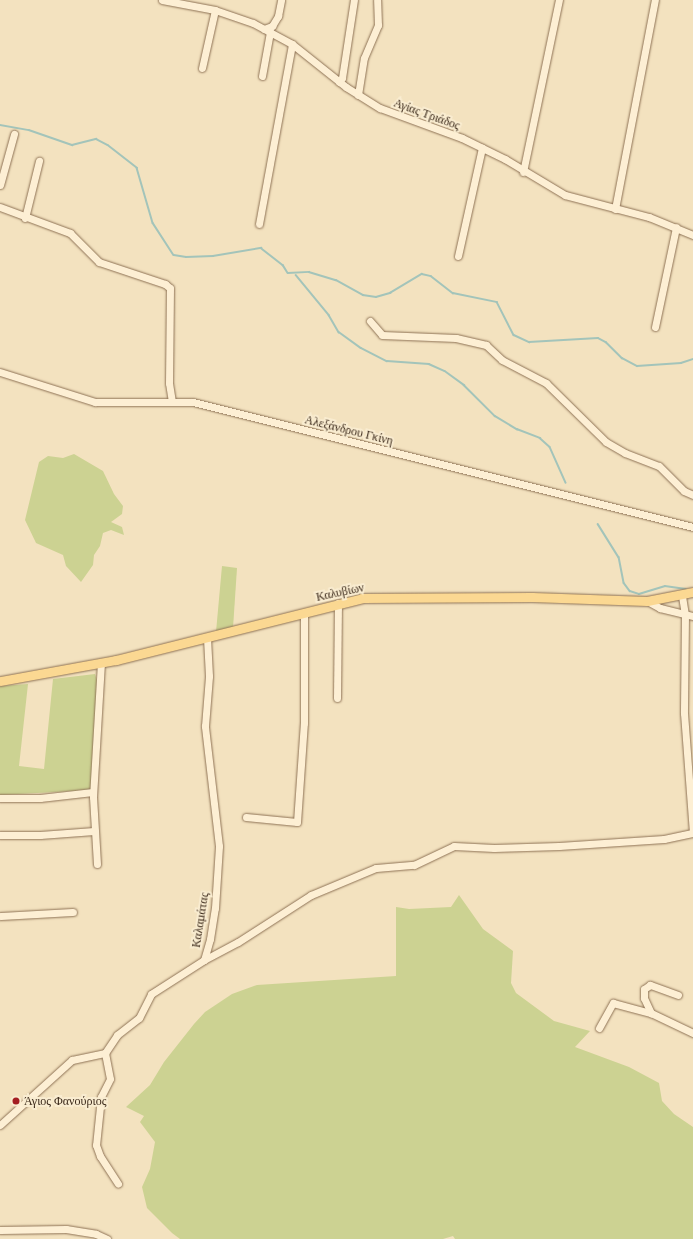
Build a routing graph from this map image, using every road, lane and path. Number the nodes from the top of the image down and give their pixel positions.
1 (162, 0) edge
2 (281, 0) edge
3 (354, 0) edge
4 (377, 0) edge
5 (559, 0) edge
6 (655, 0) edge
7 (215, 10) junction
8 (267, 31) junction
9 (292, 44) junction
10 (202, 68) dead end
11 (262, 76) dead end
12 (339, 82) junction
13 (358, 95) junction
14 (14, 134) dead end
15 (482, 148) junction
16 (40, 161) dead end
17 (523, 172) junction
18 (0, 185) edge
19 (0, 207) edge
20 (615, 209) junction
21 (25, 218) junction
22 (259, 224) dead end
23 (676, 227) junction
24 (693, 235) edge
25 (458, 256) dead end
26 (370, 321) dead end
27 (656, 327) dead end
28 (0, 372) edge
29 (172, 402) junction
30 (693, 495) edge
31 (693, 527) edge
32 (687, 594) edge
33 (647, 601) junction
34 (338, 603) junction
35 (304, 612) junction
36 (685, 614) junction
37 (693, 616) edge
38 (208, 638) junction
39 (101, 663) junction
40 (0, 681) edge
41 (338, 698) dead end
42 (93, 792) junction
43 (0, 798) edge
44 (246, 817) dead end
45 (94, 831) junction
46 (693, 833) edge
47 (0, 835) edge
48 (97, 864) dead end
49 (73, 912) dead end
50 (0, 916) edge
51 (204, 960) junction
52 (678, 995) dead end
53 (651, 1013) junction
54 (599, 1028) dead end
55 (693, 1033) edge
56 (105, 1053) junction
57 (0, 1125) edge
58 (118, 1184) dead end
59 (0, 1230) edge
60 (107, 1239) edge

1 - 7 street, Αγίας Τριάδος
2 - 8 street
3 - 12 street
4 - 13 street
5 - 17 street
6 - 20 street
7 - 8 street, Αγίας Τριάδος
7 - 10 street
8 - 9 street, Αγίας Τριάδος
8 - 11 street
9 - 12 street, Αγίας Τριάδος
9 - 22 street
12 - 13 street, Αγίας Τριάδος
13 - 15 street, Αγίας Τριάδος
14 - 18 street
15 - 17 street, Αγίας Τριάδος
15 - 25 street
16 - 21 street
17 - 20 street, Αγίας Τριάδος
19 - 21 street
20 - 23 street, Αγίας Τριάδος
21 - 29 street
23 - 24 street, Αγίας Τριάδος
23 - 27 street
26 - 30 street
28 - 29 street, Αλεξάνδρου Γκίνη
29 - 31 street, Αλεξάνδρου Γκίνη
32 - 33 main road, Καλυβίων
32 - 36 street
33 - 34 main road, Καλυβίων
33 - 36 street
34 - 35 main road, Καλυβίων
34 - 41 street
35 - 38 main road, Καλυβίων
35 - 44 street
36 - 37 street
36 - 46 street
38 - 39 main road, Καλυβίων
38 - 51 street, Καλαμάτας
39 - 40 main road, Καλυβίων
39 - 42 street
42 - 43 street
42 - 45 street
45 - 47 street
45 - 48 street
46 - 51 street
49 - 50 street
51 - 56 street, Καλαμάτας
52 - 53 street
53 - 54 street
53 - 55 street
56 - 57 street
56 - 58 street
59 - 60 street

